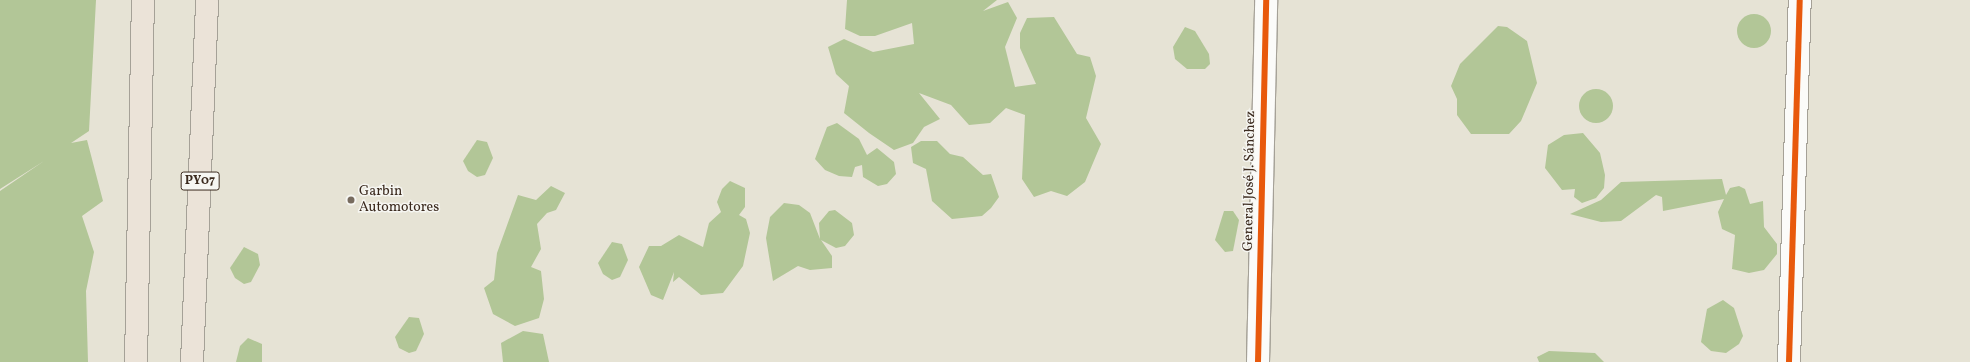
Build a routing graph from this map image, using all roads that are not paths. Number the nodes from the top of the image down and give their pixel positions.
1 (143, 0) edge
2 (208, 0) edge
3 (1266, 0) edge
4 (1800, 0) edge
5 (136, 362) edge
6 (192, 362) edge
7 (1258, 362) edge
8 (1789, 362) edge

1 - 5 highway
2 - 6 highway, PY07
3 - 7 street, General José J. Sánchez
4 - 8 street

